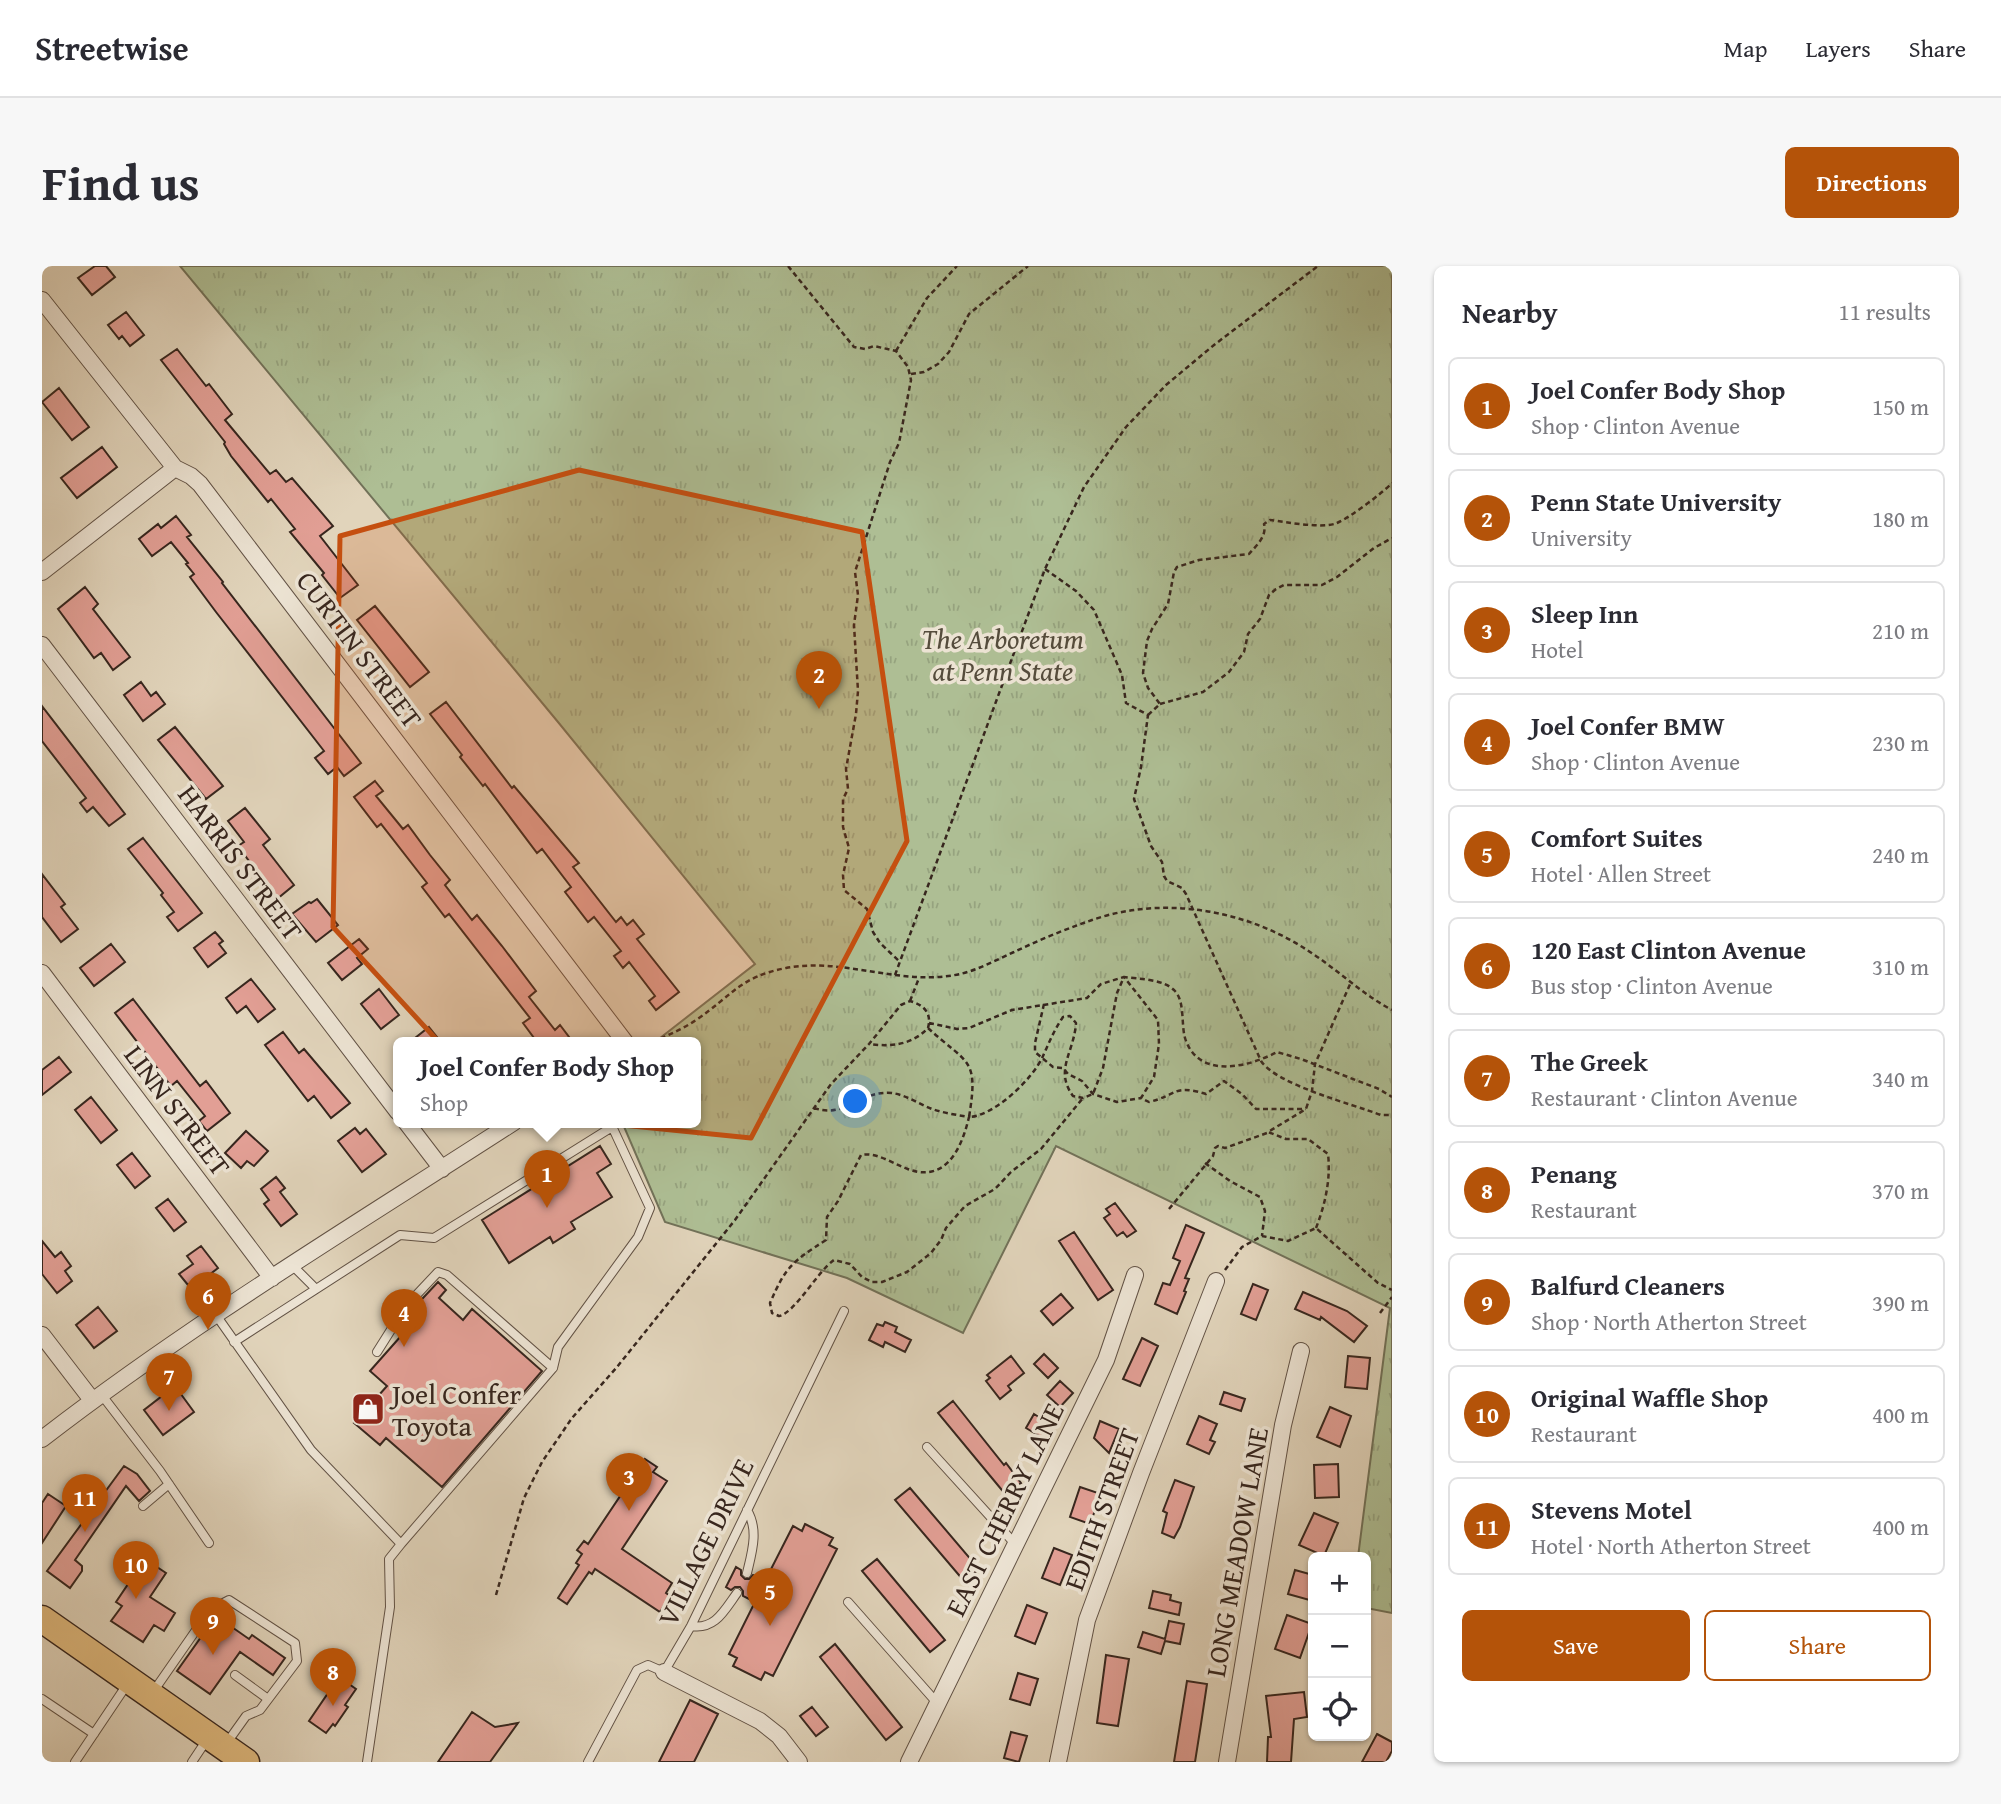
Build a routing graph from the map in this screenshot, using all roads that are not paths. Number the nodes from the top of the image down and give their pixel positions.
1 (42, 300) edge
2 (174, 468) junction
3 (42, 572) edge
4 (42, 645) edge
5 (42, 973) edge
6 (621, 1037) edge
7 (393, 1105) edge
8 (411, 1128) edge
9 (505, 1128) edge
10 (605, 1128) edge
11 (613, 1128) edge
12 (442, 1169) junction
13 (292, 1265) junction
14 (1135, 1275) dead end
15 (272, 1278) junction
16 (1216, 1281) road end
17 (316, 1289) junction
18 (844, 1311) dead end
19 (215, 1314) junction
20 (42, 1335) edge
21 (234, 1342) junction
22 (377, 1352) dead end
23 (1301, 1352) dead end
24 (553, 1368) junction
25 (96, 1397) junction
26 (42, 1439) edge
27 (927, 1447) dead end
28 (169, 1484) junction
29 (143, 1506) dead end
30 (747, 1510) junction
31 (209, 1542) dead end
32 (401, 1544) junction
33 (1016, 1545) junction
34 (747, 1573) dead end
35 (737, 1593) dead end
36 (848, 1602) dead end
37 (42, 1619) edge
38 (691, 1626) junction
39 (664, 1672) junction
40 (235, 1675) dead end
41 (130, 1680) junction
42 (151, 1695) junction
43 (42, 1699) edge
44 (268, 1699) junction
45 (938, 1704) junction
46 (94, 1734) junction
47 (217, 1741) junction
48 (75, 1762) edge
49 (192, 1762) edge
50 (246, 1762) edge
51 (367, 1762) edge
52 (588, 1762) edge
53 (799, 1762) edge
54 (909, 1762) edge
55 (1058, 1762) edge
56 (1227, 1762) edge

1 - 2 street, CURTIN STREET
2 - 3 street
2 - 6 street, CURTIN STREET
4 - 7 street, HARRIS STREET
5 - 15 street, LINN STREET
8 - 12 street
9 - 12 street
10 - 17 lane
11 - 24 lane
12 - 13 street
13 - 15 street
13 - 17 lane
14 - 33 street, EAST CHERRY LANE
15 - 19 street
16 - 55 street, EDITH STREET
17 - 21 lane
18 - 30 lane, VILLAGE DRIVE
19 - 21 lane
19 - 25 street
20 - 25 street
21 - 32 lane
22 - 24 lane
23 - 56 street, LONG MEADOW LANE
24 - 32 lane
25 - 26 street
25 - 28 lane
27 - 33 lane
28 - 29 lane
28 - 31 lane
30 - 34 lane
30 - 38 lane, VILLAGE DRIVE
32 - 51 lane
33 - 45 street, EAST CHERRY LANE
35 - 38 lane
36 - 45 lane
37 - 41 main road
38 - 39 lane, VILLAGE DRIVE
39 - 52 lane
39 - 53 street
40 - 44 lane
41 - 42 main road
41 - 46 lane
42 - 44 lane
42 - 47 main road
43 - 46 lane
44 - 47 lane
45 - 54 street, EAST CHERRY LANE
46 - 48 lane
47 - 49 lane
47 - 50 main road

